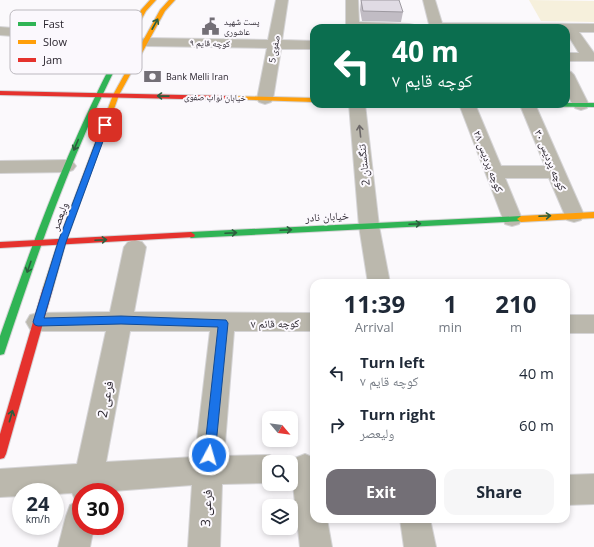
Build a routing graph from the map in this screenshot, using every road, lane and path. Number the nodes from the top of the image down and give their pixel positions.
1 (153, 0) edge
2 (172, 0) edge
3 (282, 0) edge
4 (352, 0) edge
5 (429, 0) edge
6 (142, 14) edge
7 (353, 24) edge
8 (436, 24) edge
9 (570, 28) joint
10 (594, 28) edge
11 (0, 31) edge
12 (10, 32) edge
13 (146, 42) junction
14 (274, 45) junction
15 (310, 45) edge
16 (142, 49) edge
17 (570, 57) edge
18 (592, 57) edge
19 (109, 74) edge
20 (128, 74) edge
21 (570, 80) edge
22 (0, 93) edge
23 (97, 95) junction
24 (116, 95) junction
25 (265, 98) junction
26 (310, 100) edge
27 (570, 105) edge
28 (588, 105) edge
29 (357, 108) edge
30 (469, 108) edge
31 (529, 108) edge
32 (67, 166) junction
33 (0, 167) edge
34 (494, 172) junction
35 (556, 172) junction
36 (574, 214) junction
37 (594, 214) edge
38 (512, 219) junction
39 (369, 226) junction
40 (62, 242) junction
41 (37, 243) junction
42 (0, 245) edge
43 (135, 247) dead end
44 (378, 279) edge
45 (121, 320) junction
46 (5, 322) edge
47 (38, 322) junction
48 (310, 322) edge
49 (230, 323) junction
50 (570, 324) edge
51 (594, 324) edge
52 (0, 351) edge
53 (0, 454) edge
54 (304, 468) edge
55 (262, 469) edge
56 (208, 470) junction
57 (0, 483) edge
58 (88, 483) edge
59 (104, 483) edge
60 (72, 485) edge
61 (594, 488) edge
62 (570, 490) edge
63 (310, 508) edge
64 (312, 523) edge
65 (416, 523) edge
66 (77, 535) edge
67 (74, 547) edge
68 (204, 547) edge
69 (316, 547) edge
70 (420, 547) edge

1 - 6 main road, ولیعصر
13 -> 2 main road, ولیعصر
3 - 14 street, صفوی 5
4 - 7 street
5 - 8 street
9 - 10 street
9 - 18 street
11 - 12 street
13 - 14 street, کوچه قایم ۹
13 - 16 main road, ولیعصر
14 - 15 street, کوچه قایم ۹
14 - 25 street, صفوی 5
17 - 18 street
19 - 23 main road, ولیعصر
20 - 24 main road, ولیعصر
21 - 28 street
22 - 23 main road
23 - 24 main road, خیابان نواب صفوی
23 -> 32 main road, ولیعصر
25 -> 24 main road, خیابان نواب صفوی
24 - 40 main road, ولیعصر
25 - 26 main road, خیابان نواب صفوی
27 - 28 main road
39 -> 29 street, تنگستان 2
30 - 34 street, کوچه پردیس ۲۸
31 - 35 street, کوچه پردیس ۳۰
32 - 33 street
32 - 41 main road, ولیعصر
34 - 35 street
34 - 38 street, کوچه پردیس ۲۸
35 - 36 street, کوچه پردیس ۳۰
36 - 37 main road, خیابان نادر
38 -> 36 main road, خیابان نادر
39 -> 38 main road, خیابان نادر
40 -> 39 main road, خیابان نادر
39 - 44 street, تنگستان 2
40 - 41 main road, خیابان نادر
40 - 47 main road, ولیعصر
41 - 42 main road, خیابان نادر
41 -> 46 main road, ولیعصر
43 - 45 street, فرعی 2
45 - 47 street, کوچه قائم ۷
45 - 49 street, کوچه قائم ۷
45 - 58 street, فرعی 2
46 - 52 main road, ولیعصر
53 -> 47 main road, ولیعصر
48 - 49 street, کوچه قائم ۷
49 - 56 street, فرعی 3
50 - 51 street
54 - 63 street
55 - 56 street
56 - 59 street
56 - 68 street, فرعی 3
57 - 60 street
61 - 62 street
64 - 69 street
65 - 70 street
66 - 67 street

